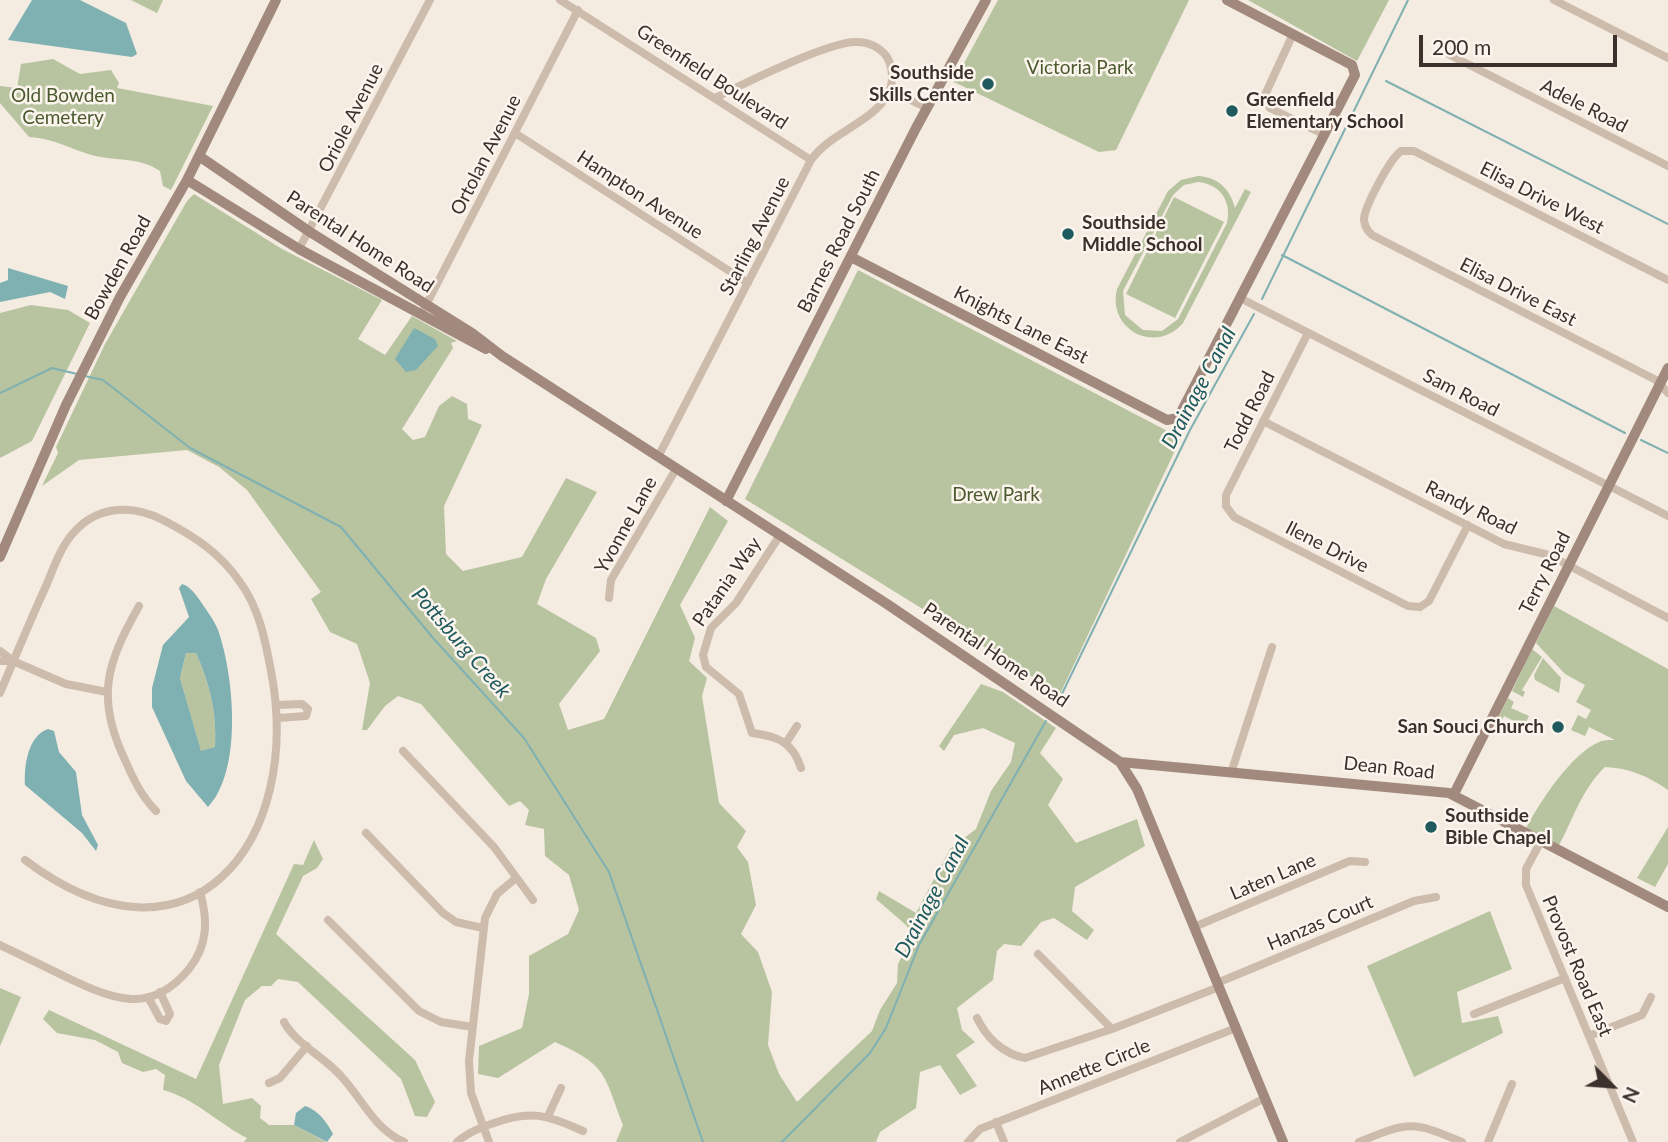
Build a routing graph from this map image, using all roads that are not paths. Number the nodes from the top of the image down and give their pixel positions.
1 (276, 0) edge
2 (430, 0) edge
3 (560, 0) edge
4 (986, 0) edge
5 (1227, 0) edge
6 (1554, 0) edge
7 (578, 10) junction
8 (1293, 34) junction
9 (1448, 54) dead end
10 (1668, 58) edge
11 (890, 90) junction
12 (715, 98) junction
13 (927, 108) junction
14 (515, 133) junction
15 (1325, 135) junction
16 (199, 156) junction
17 (811, 160) junction
18 (1668, 166) edge
19 (187, 180) junction
20 (1365, 224) joint
21 (310, 232) junction
22 (299, 249) junction
23 (851, 257) junction
24 (1668, 280) edge
25 (748, 283) junction
26 (399, 295) junction
27 (1240, 298) junction
28 (424, 309) junction
29 (1308, 332) junction
30 (1668, 368) edge
31 (1664, 388) edge
32 (1263, 421) junction
33 (658, 457) junction
34 (676, 469) junction
35 (1609, 486) junction
36 (726, 501) junction
37 (1226, 506) junction
38 (1216, 510) dead end
39 (1668, 516) edge
40 (1468, 525) junction
41 (779, 535) junction
42 (0, 557) edge
43 (1569, 566) junction
44 (610, 598) dead end
45 (139, 606) dead end
46 (1668, 618) edge
47 (1272, 647) dead end
48 (0, 651) edge
49 (0, 661) edge
50 (13, 661) junction
51 (107, 692) junction
52 (0, 693) edge
53 (277, 705) junction
54 (278, 718) junction
55 (797, 726) dead end
56 (786, 743) junction
57 (403, 751) dead end
58 (1120, 762) junction
59 (801, 768) dead end
60 (1232, 770) junction
61 (1454, 794) junction
62 (156, 811) dead end
63 (366, 833) dead end
64 (1541, 841) junction
65 (25, 860) dead end
66 (1365, 862) dead end
67 (516, 878) junction
68 (200, 892) junction
69 (1436, 897) dead end
70 (533, 900) dead end
71 (1668, 907) edge
72 (328, 920) dead end
73 (1194, 927) junction
74 (483, 928) junction
75 (0, 945) edge
76 (1038, 954) dead end
77 (1565, 978) junction
78 (1218, 985) junction
79 (160, 992) junction
80 (148, 997) junction
81 (1651, 997) dead end
82 (1474, 1014) dead end
83 (977, 1018) dead end
84 (284, 1022) dead end
85 (473, 1027) junction
86 (1236, 1028) junction
87 (1112, 1029) junction
88 (1589, 1036) junction
89 (307, 1046) junction
90 (269, 1083) dead end
91 (1512, 1084) dead end
92 (561, 1088) dead end
93 (1265, 1098) junction
94 (548, 1116) junction
95 (996, 1122) junction
96 (484, 1126) junction
97 (583, 1131) dead end
98 (1374, 1139) edge
99 (404, 1142) edge
100 (457, 1142) edge
101 (489, 1142) edge
102 (968, 1142) edge
103 (1004, 1142) edge
104 (1180, 1142) edge
105 (1283, 1142) edge
106 (1359, 1142) edge
107 (1462, 1142) edge
108 (1488, 1142) edge
109 (1633, 1142) edge

1 - 16 main road, Bowden Road
2 - 21 street, Oriole Avenue
3 - 7 street, Greenfield Boulevard
4 - 13 main road, Barnes Road South
5 - 8 main road
6 - 10 street
7 - 12 street, Greenfield Boulevard
7 - 14 street, Ortolan Avenue
8 - 15 street
8 - 15 main road
9 - 18 street, Adele Road
11 - 12 street
11 - 13 street
11 - 17 street, Starling Avenue
12 - 17 street, Greenfield Boulevard
13 - 23 main road, Barnes Road South
14 - 25 street, Hampton Avenue
14 - 28 street, Ortolan Avenue
15 - 27 main road
16 - 19 main road, Bowden Road
16 - 21 main road, Parental Home Road
17 - 25 street, Starling Avenue
19 - 22 main road, Parental Home Road
19 - 42 main road, Bowden Road
20 - 24 street, Elisa Drive West
20 - 31 street, Elisa Drive East
21 - 22 street, Oriole Avenue
21 - 26 main road, Parental Home Road
22 - 26 main road, Parental Home Road
23 - 27 main road, Knights Lane East
23 - 36 main road, Barnes Road South
25 - 33 street, Starling Avenue
26 - 28 main road, Parental Home Road
27 - 29 street, Sam Road
28 - 33 main road, Parental Home Road
29 - 32 street, Todd Road
29 - 35 street, Sam Road
30 - 31 main road, Terry Road
31 - 35 main road, Terry Road
32 - 37 street, Todd Road
32 - 40 street, Randy Road
33 - 34 main road, Parental Home Road
34 - 36 main road, Parental Home Road
34 - 44 street, Yvonne Lane
35 - 39 street, Sam Road
35 - 43 main road, Terry Road
36 - 41 main road, Parental Home Road
37 - 38 street
37 - 40 street, Ilene Drive
40 - 43 street, Randy Road
41 - 56 street, Patania Way
41 - 58 main road, Parental Home Road
43 - 46 street, Randy Road
43 - 61 main road, Terry Road
45 - 51 street
47 - 60 street
48 - 50 street
49 - 50 street
50 - 51 street
50 - 52 street
50 - 53 street
51 - 62 street
53 - 54 street
53 - 54 street
54 - 68 street
55 - 56 street
56 - 59 street
57 - 67 street
58 - 60 main road, Dean Road
58 - 73 main road, Parental Home Road
60 - 61 main road, Dean Road
61 - 64 main road, Dean Road
63 - 74 street
64 - 71 main road, Dean Road
64 - 77 street, Provost Road East
65 - 68 street
66 - 73 street, Laten Lane
67 - 70 street
67 - 74 street
68 - 79 street
69 - 78 street, Hanzas Court
72 - 85 street
73 - 78 main road, Parental Home Road
74 - 85 street
75 - 80 street
76 - 87 street
77 - 82 street
77 - 88 street, Provost Road East
78 - 86 main road, Parental Home Road
78 - 87 street, Hanzas Court
79 - 80 street
79 - 80 street
81 - 88 street
83 - 87 street, Hanzas Court
84 - 89 street
85 - 96 street
86 - 93 main road, Parental Home Road
86 - 95 street, Annette Circle
88 - 109 street, Provost Road East
89 - 90 street
89 - 99 street
91 - 108 street
92 - 94 street
93 - 104 street
93 - 105 main road, Parental Home Road
94 - 96 street
94 - 97 street
95 - 102 street, Annette Circle
95 - 103 street
96 - 100 street
96 - 101 street
98 - 106 street
98 - 107 street

